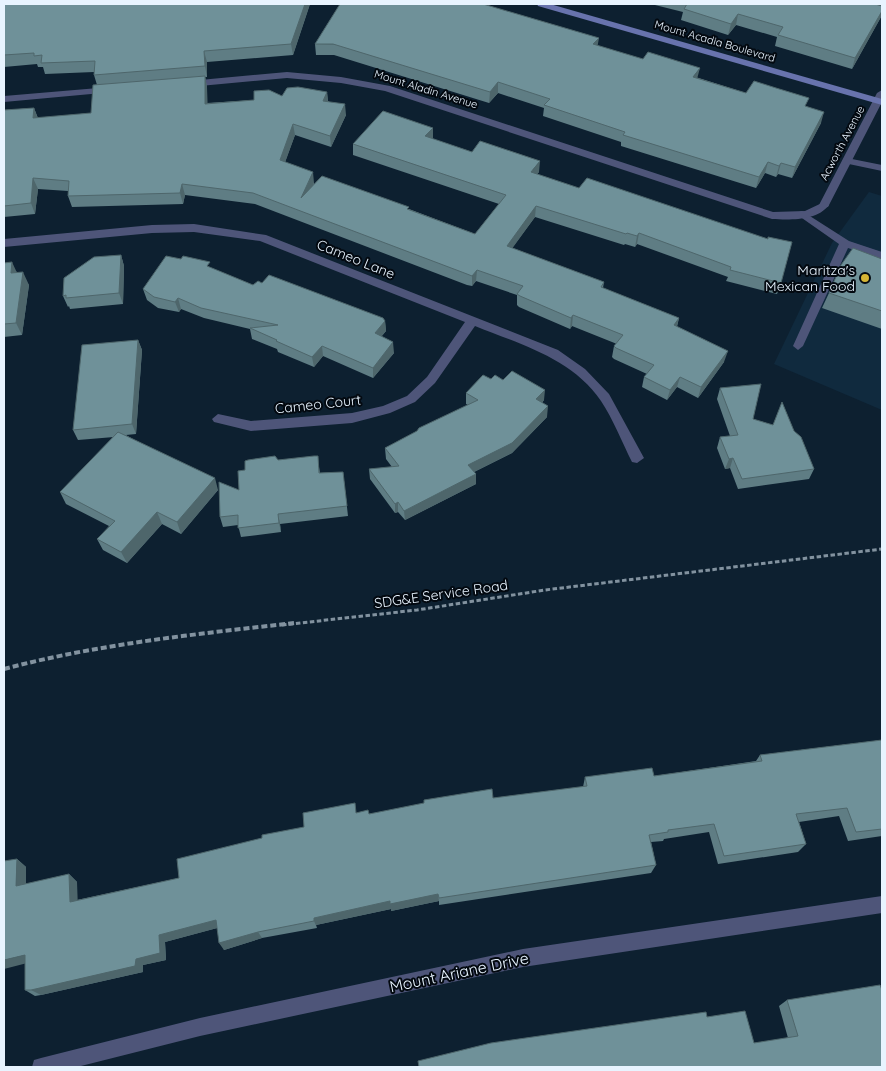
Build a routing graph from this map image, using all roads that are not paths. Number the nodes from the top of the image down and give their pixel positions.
1 (541, 4) edge
2 (180, 84) edge
3 (121, 89) edge
4 (881, 98) edge
5 (4, 99) edge
6 (847, 161) junction
7 (882, 168) edge
8 (824, 205) joint
9 (802, 214) junction
10 (4, 243) edge
11 (845, 243) junction
12 (882, 256) edge
13 (472, 321) junction
14 (798, 346) dead end
15 (218, 419) dead end
16 (638, 458) dead end
17 (882, 904) edge
18 (41, 1067) edge

1 - 4 main road, Mount Acadia Boulevard
2 - 9 street, Mount Aladin Avenue
3 - 5 street
4 - 6 street, Acworth Avenue
6 - 7 lane
6 - 8 street, Acworth Avenue
8 - 9 street, Mount Aladin Avenue
9 - 11 lane
10 - 13 street, Cameo Lane
11 - 12 lane
11 - 14 lane
13 - 15 street, Cameo Court
13 - 16 street, Cameo Lane
17 - 18 street, Mount Ariane Drive

